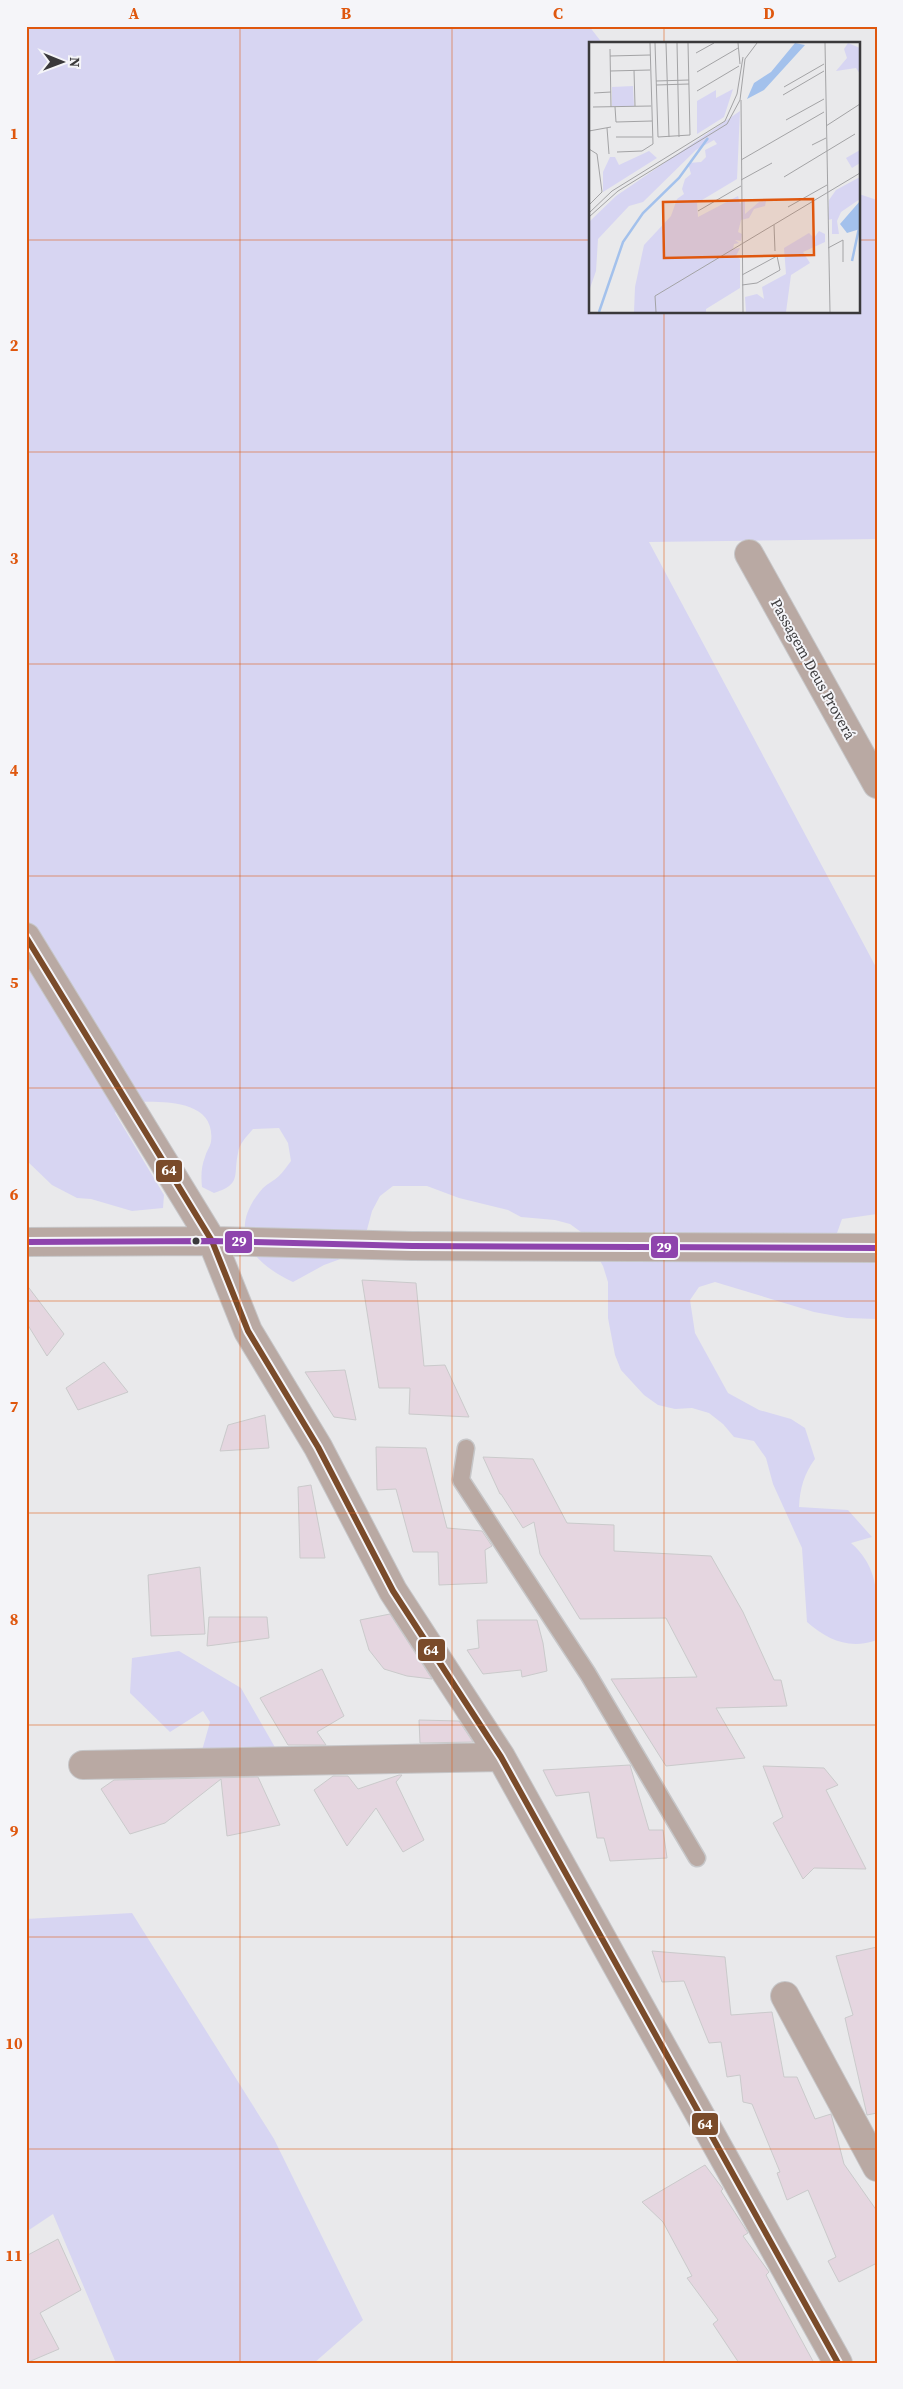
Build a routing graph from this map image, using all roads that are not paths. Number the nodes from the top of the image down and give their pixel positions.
1 (749, 554) dead end
2 (877, 784) edge
3 (26, 936) edge
4 (212, 1241) junction
5 (26, 1242) edge
6 (877, 1248) edge
7 (466, 1448) dead end
8 (501, 1757) junction
9 (83, 1765) dead end
10 (697, 1858) dead end
11 (785, 1996) dead end
12 (877, 2167) edge
13 (838, 2363) edge

1 - 2 street, Passagem Deus Proverá
3 - 4 street
4 - 5 street
4 - 6 street
4 - 8 street
7 - 10 lane
8 - 9 street
8 - 13 street
11 - 12 street

